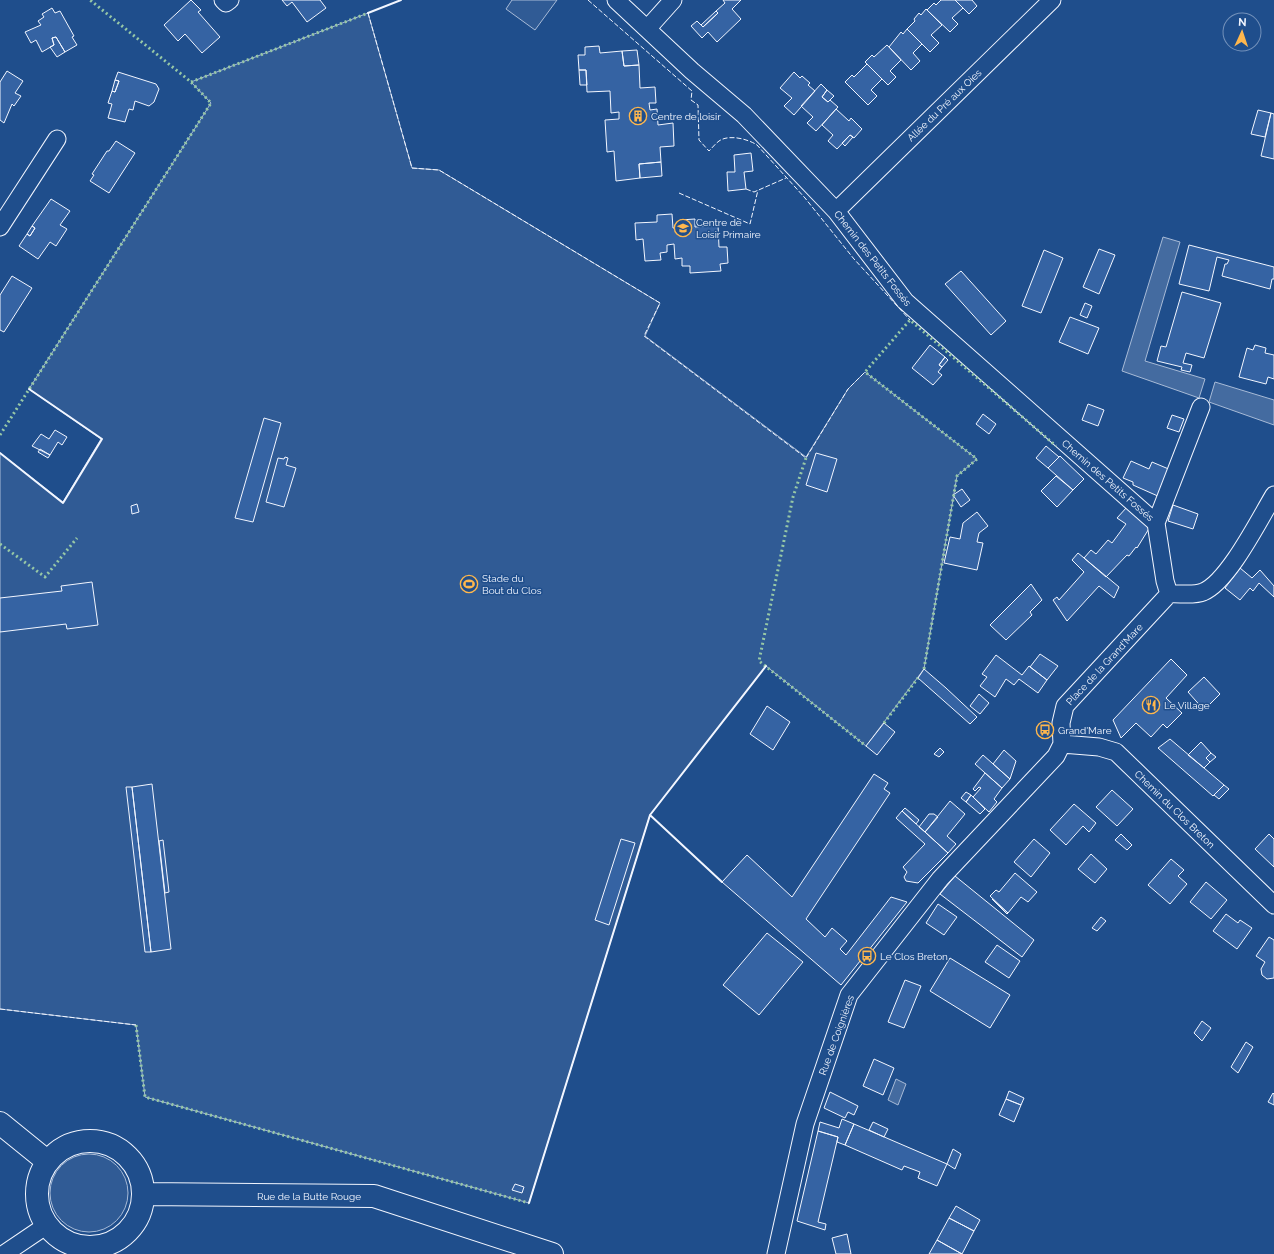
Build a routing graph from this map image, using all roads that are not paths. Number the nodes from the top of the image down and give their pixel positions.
1 (223, 0) edge
2 (230, 0) edge
3 (616, 0) edge
4 (673, 0) edge
5 (1052, 0) edge
6 (647, 29) junction
7 (57, 139) dead end
8 (836, 211) junction
9 (0, 227) edge
10 (1201, 408) dead end
11 (1274, 495) edge
12 (1156, 523) junction
13 (1169, 594) junction
14 (1062, 744) junction
15 (1274, 905) edge
16 (0, 1123) edge
17 (48, 1162) junction
18 (143, 1194) junction
19 (47, 1225) junction
20 (470, 1227) junction
21 (4, 1254) edge
22 (520, 1254) edge
23 (552, 1254) edge
24 (776, 1254) edge

1 - 2 street
3 - 6 street, Chemin des Petits Fossés
4 - 6 street
5 - 8 street, Allée du Pré aux Oies
6 - 8 street, Chemin des Petits Fossés
7 - 9 street
8 - 12 street, Chemin des Petits Fossés
10 - 12 street
11 - 13 street
12 - 13 street, Chemin des Petits Fossés
13 - 14 street, Place de la Grand'Mare
14 - 15 street, Chemin du Clos Breton
14 - 24 street, Rue de Coignières
16 - 17 street
17 - 18 street
17 - 19 street
18 - 19 street
18 - 20 street, Rue de la Butte Rouge
19 - 21 street
20 - 22 street, Rue de la Butte Rouge
20 - 23 street, Rue de la Butte Rouge

